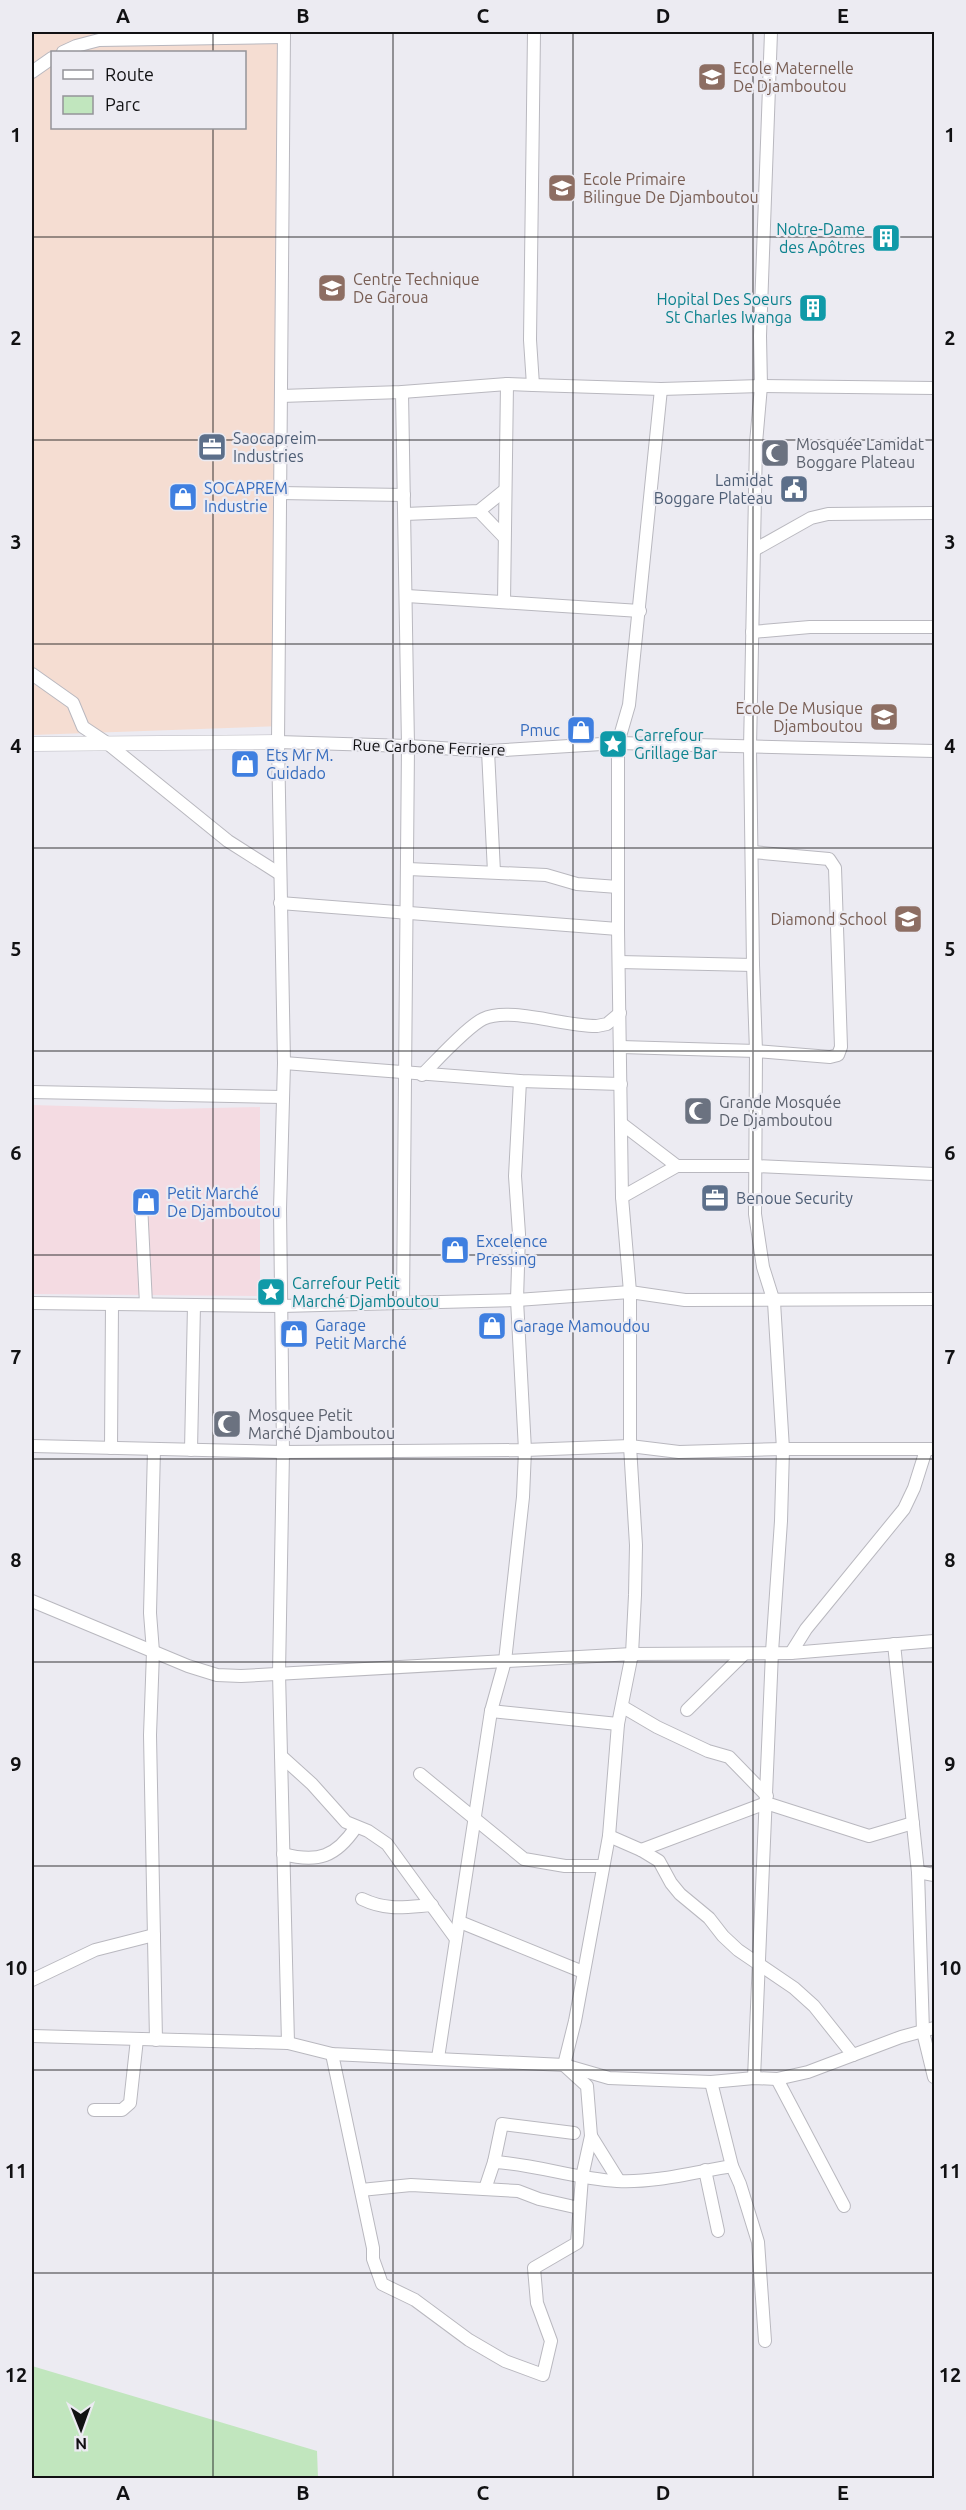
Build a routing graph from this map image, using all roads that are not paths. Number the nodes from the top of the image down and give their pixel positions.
1 (534, 32) edge
2 (771, 32) edge
3 (284, 34) edge
4 (65, 51) edge
5 (51, 59) edge
6 (32, 72) edge
7 (507, 384) junction
8 (533, 385) junction
9 (761, 386) junction
10 (934, 388) edge
11 (661, 389) junction
12 (402, 392) junction
13 (281, 396) junction
14 (505, 490) junction
15 (279, 493) junction
16 (404, 495) junction
17 (480, 511) junction
18 (934, 513) edge
19 (405, 514) junction
20 (503, 536) junction
21 (754, 550) junction
22 (407, 596) junction
23 (504, 602) junction
24 (640, 611) junction
25 (934, 627) edge
26 (752, 632) junction
27 (32, 674) edge
28 (278, 742) junction
29 (107, 743) junction
30 (618, 743) junction
31 (32, 744) edge
32 (408, 746) junction
33 (750, 748) junction
34 (488, 751) junction
35 (934, 751) edge
36 (752, 852) junction
37 (408, 869) junction
38 (494, 872) junction
39 (280, 874) junction
40 (618, 887) junction
41 (280, 903) junction
42 (406, 914) junction
43 (618, 929) junction
44 (619, 962) junction
45 (753, 965) junction
46 (620, 1012) junction
47 (621, 1047) junction
48 (756, 1051) junction
49 (284, 1064) junction
50 (405, 1074) junction
51 (422, 1075) junction
52 (520, 1082) junction
53 (621, 1084) junction
54 (32, 1092) edge
55 (283, 1097) junction
56 (622, 1124) junction
57 (677, 1166) junction
58 (754, 1166) junction
59 (934, 1174) edge
60 (622, 1197) junction
61 (141, 1204) dead end
62 (630, 1292) junction
63 (517, 1299) junction
64 (934, 1299) edge
65 (774, 1302) junction
66 (32, 1303) edge
67 (403, 1303) junction
68 (112, 1304) junction
69 (146, 1304) junction
70 (194, 1305) junction
71 (281, 1306) junction
72 (32, 1446) edge
73 (630, 1446) junction
74 (111, 1448) junction
75 (154, 1449) junction
76 (783, 1449) junction
77 (930, 1449) edge
78 (191, 1450) junction
79 (525, 1450) junction
80 (283, 1452) junction
81 (32, 1600) edge
82 (934, 1641) edge
83 (894, 1644) junction
84 (153, 1652) junction
85 (772, 1652) junction
86 (790, 1653) junction
87 (632, 1654) junction
88 (744, 1654) junction
89 (505, 1661) junction
90 (279, 1673) junction
91 (623, 1707) junction
92 (687, 1710) dead end
93 (491, 1711) junction
94 (618, 1724) junction
95 (281, 1756) junction
96 (420, 1774) dead end
97 (766, 1799) junction
98 (475, 1817) junction
99 (913, 1823) junction
100 (356, 1827) junction
101 (609, 1836) junction
102 (641, 1850) junction
103 (283, 1854) junction
104 (603, 1866) junction
105 (918, 1872) junction
106 (934, 1875) edge
107 (362, 1899) dead end
108 (432, 1905) junction
109 (460, 1922) junction
110 (154, 1935) junction
111 (456, 1939) junction
112 (759, 1966) junction
113 (583, 1972) junction
114 (32, 1980) edge
115 (929, 2030) edge
116 (32, 2036) edge
117 (137, 2039) junction
118 (156, 2040) junction
119 (288, 2043) junction
120 (332, 2054) junction
121 (853, 2055) junction
122 (438, 2058) junction
123 (564, 2065) junction
124 (934, 2077) edge
125 (754, 2078) junction
126 (777, 2079) junction
127 (711, 2082) junction
128 (94, 2110) dead end
129 (574, 2133) dead end
130 (591, 2136) junction
131 (494, 2162) junction
132 (732, 2166) junction
133 (705, 2170) junction
134 (582, 2177) junction
135 (619, 2181) junction
136 (485, 2189) junction
137 (361, 2190) junction
138 (844, 2206) dead end
139 (579, 2208) junction
140 (718, 2231) dead end
141 (765, 2341) dead end

1 - 8 street
2 - 9 street
3 - 4 street
3 - 13 street
5 - 6 street
7 - 8 street
7 - 12 street
7 - 14 street
8 - 11 street
9 - 10 street
9 - 11 street
9 - 21 street
11 - 24 street
12 - 13 street
12 - 16 street
13 - 15 street
14 - 17 street
14 - 20 street
15 - 16 street
15 - 28 street
16 - 19 street
17 - 19 street
17 - 20 street
18 - 21 street
19 - 22 street
20 - 23 street
21 - 26 street
22 - 23 street
22 - 32 street
23 - 24 street
24 - 30 street
25 - 26 street
26 - 33 street
27 - 29 street
28 - 29 street, Rue Carbone Ferriere
28 - 32 street, Rue Carbone Ferriere
28 - 39 street
29 - 31 street, Rue Carbone Ferriere
29 - 39 street
30 - 33 street, Rue Carbone Ferriere
30 - 34 street, Rue Carbone Ferriere
30 - 40 street
32 - 34 street, Rue Carbone Ferriere
32 - 37 street
33 - 35 street, Rue Carbone Ferriere
33 - 36 street
34 - 38 street
36 - 45 street
36 - 48 street
37 - 38 street
37 - 42 street
38 - 40 street
39 - 41 street
40 - 43 street
41 - 42 street
41 - 49 street
42 - 43 street
42 - 50 street
43 - 44 street
44 - 45 street
44 - 46 street
45 - 48 street
46 - 47 street
46 - 51 street
47 - 48 street
47 - 53 street
48 - 58 street
49 - 50 street
49 - 55 street
50 - 51 street
50 - 67 street
51 - 52 street
52 - 53 street
52 - 63 street
53 - 56 street
54 - 55 street
55 - 71 street
56 - 57 street
56 - 60 street
57 - 58 street
57 - 60 street
58 - 59 street
58 - 65 street
60 - 62 street
61 - 69 street
62 - 63 street
62 - 65 street
62 - 73 street
63 - 67 street
63 - 79 street
64 - 65 street
65 - 76 street
66 - 68 street
67 - 71 street
68 - 69 street
68 - 74 street
69 - 70 street
70 - 71 street
70 - 78 street
71 - 80 street
72 - 74 street
73 - 76 street
73 - 79 street
73 - 87 street
74 - 75 street
75 - 78 street
75 - 84 street
76 - 77 street
76 - 85 street
77 - 86 street
78 - 80 street
79 - 80 street
79 - 89 street
80 - 90 street
81 - 84 street
82 - 83 street
83 - 86 street
83 - 99 street
84 - 90 street
84 - 110 street
85 - 86 street
85 - 88 street
85 - 97 street
87 - 88 street
87 - 89 street
87 - 91 street
88 - 92 street
89 - 90 street
89 - 93 street
90 - 95 street
91 - 94 street
91 - 97 street
93 - 94 street
93 - 98 street
94 - 101 street
95 - 100 street
95 - 103 street
96 - 98 street
97 - 99 street
97 - 102 street
97 - 112 street
98 - 104 street
98 - 109 street
99 - 105 street
100 - 103 street
100 - 108 street
101 - 102 street
101 - 104 street
102 - 112 street
103 - 119 street
104 - 113 street
105 - 106 street
105 - 115 street
107 - 108 street
108 - 111 street
109 - 111 street
109 - 113 street
110 - 114 street
110 - 118 street
111 - 122 street
112 - 121 street
112 - 125 street
113 - 123 street
115 - 121 street
115 - 124 street
116 - 117 street
117 - 118 street
117 - 128 street
118 - 119 street
119 - 120 street
120 - 122 street
120 - 137 street
121 - 126 street
122 - 123 street
123 - 127 street
123 - 130 street
125 - 126 street
125 - 127 street
126 - 138 street
127 - 132 street
129 - 131 street
130 - 134 street
130 - 135 street
131 - 134 street
131 - 136 street
132 - 133 street
132 - 141 street
133 - 135 street
133 - 140 street
134 - 135 street
134 - 139 street
136 - 137 street
136 - 139 street
137 - 139 street

